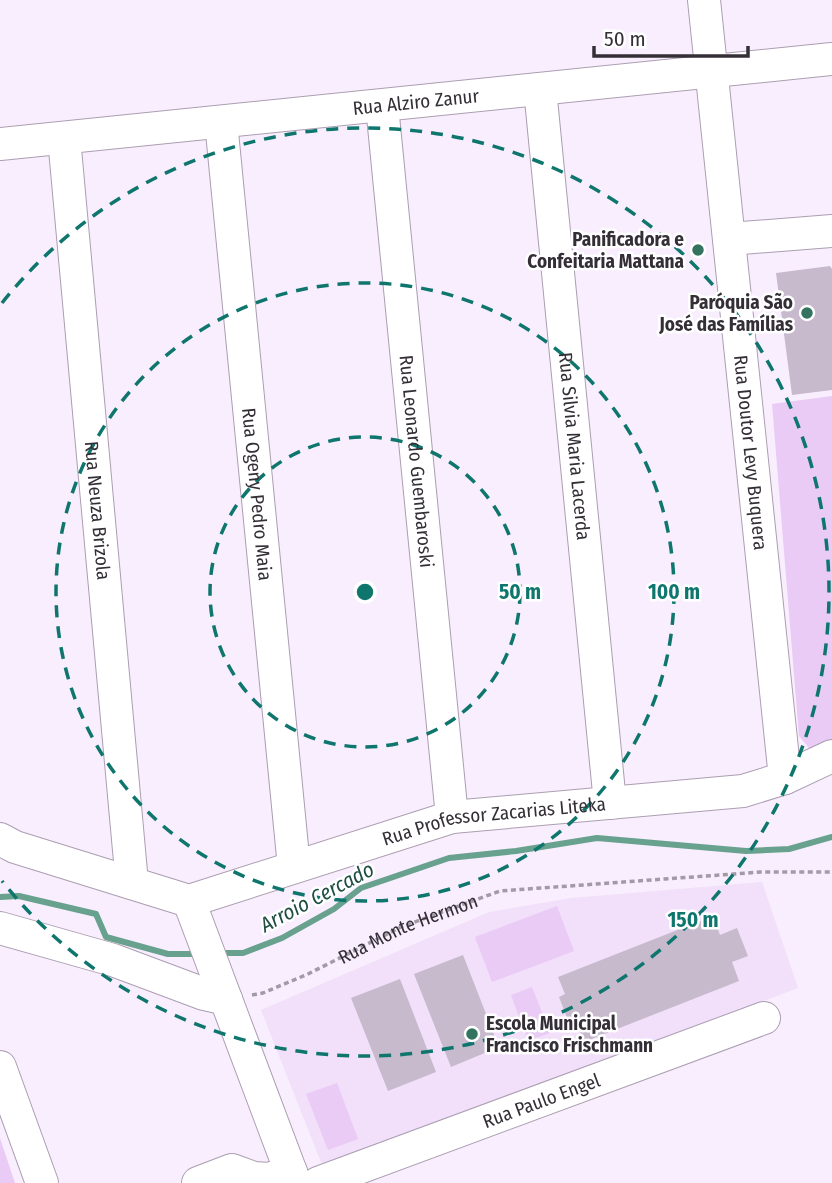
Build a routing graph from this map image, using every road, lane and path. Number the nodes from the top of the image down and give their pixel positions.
1 (704, 0) edge
2 (832, 59) edge
3 (712, 72) junction
4 (540, 89) junction
5 (382, 106) junction
6 (221, 122) junction
7 (64, 138) junction
8 (0, 144) edge
9 (832, 230) edge
10 (729, 239) junction
11 (832, 756) edge
12 (785, 778) junction
13 (610, 803) junction
14 (452, 817) junction
15 (0, 839) edge
16 (294, 867) junction
17 (832, 872) edge
18 (132, 883) junction
19 (189, 901) junction
20 (0, 928) edge
21 (223, 989) junction
22 (764, 1018) dead end
23 (0, 1067) edge
24 (301, 1179) edge
25 (42, 1183) edge
26 (198, 1183) edge

1 - 3 street, Rua Doutor Levy Buquera
2 - 3 street, Rua Alziro Zanur
3 - 4 street, Rua Alziro Zanur
3 - 10 street, Rua Doutor Levy Buquera
4 - 5 street, Rua Alziro Zanur
4 - 13 street, Rua Silvia Maria Lacerda
5 - 6 street, Rua Alziro Zanur
5 - 14 street, Rua Leonardo Guembaroski
6 - 7 street, Rua Alziro Zanur
6 - 16 street, Rua Ogeny Pedro Maia
7 - 8 street, Rua Alziro Zanur
7 - 18 street, Rua Neuza Brizola
9 - 10 street
10 - 12 street, Rua Doutor Levy Buquera
11 - 12 street, Rua Professor Zacarias Liteka
12 - 13 street, Rua Professor Zacarias Liteka
13 - 14 street, Rua Professor Zacarias Liteka
14 - 16 street, Rua Professor Zacarias Liteka
15 - 18 street
16 - 19 street, Rua Professor Zacarias Liteka
17 - 21 path, Rua Monte Hermon
18 - 19 street
19 - 21 street
20 - 21 street
21 - 24 street
22 - 24 street, Rua Paulo Engel
23 - 25 street
24 - 26 street, Rua Paulo Engel

